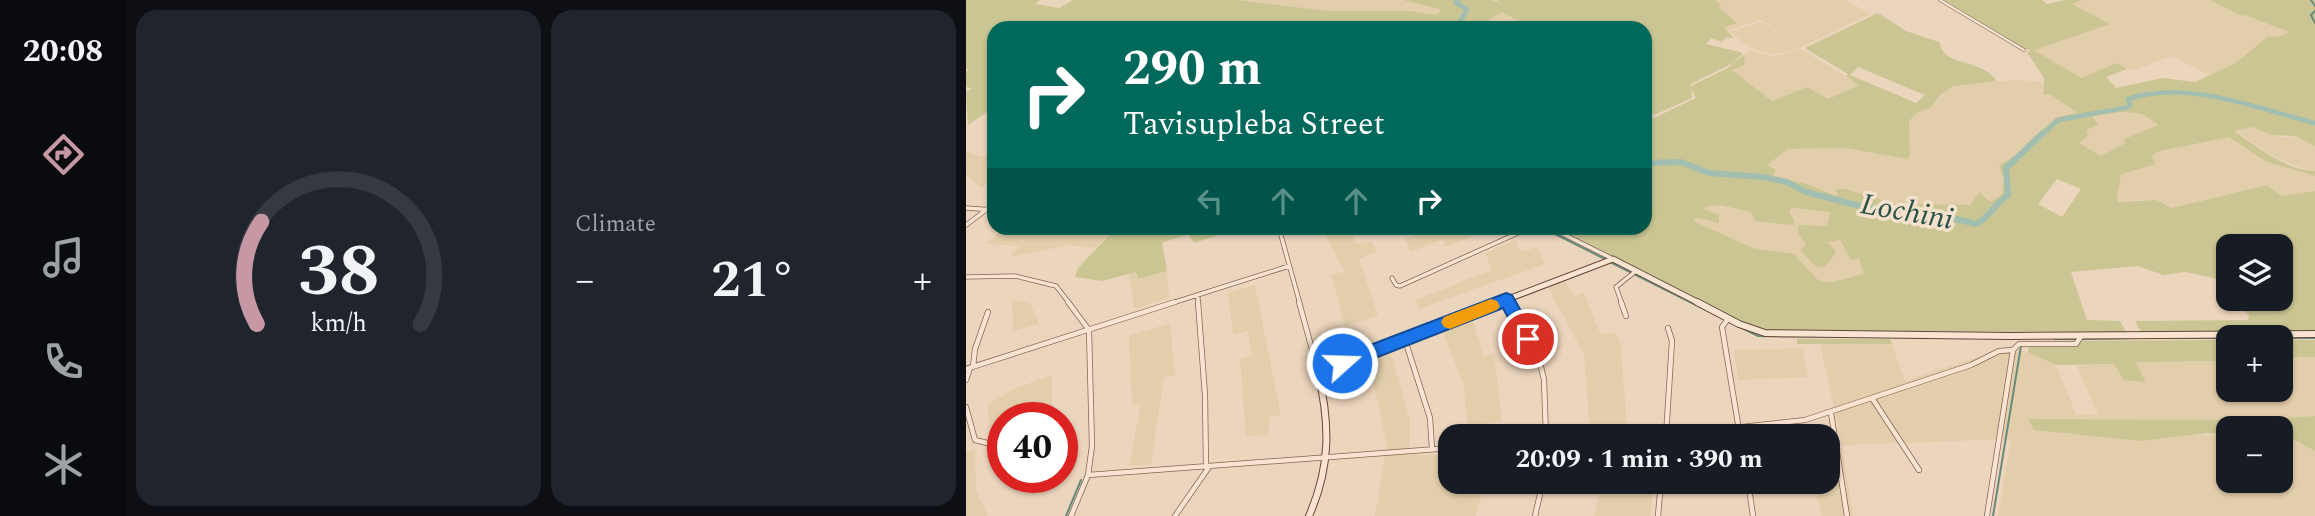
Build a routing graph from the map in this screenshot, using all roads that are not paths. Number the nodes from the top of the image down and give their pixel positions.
1 (1940, 0) edge
2 (2024, 50) dead end
3 (966, 208) edge
4 (986, 210) joint
5 (966, 225) edge
6 (1281, 235) edge
7 (1513, 235) edge
8 (1565, 235) edge
9 (1613, 259) junction
10 (1289, 265) junction
11 (1636, 271) junction
12 (966, 277) edge
13 (1392, 278) dead end
14 (1198, 295) junction
15 (1506, 299) junction
16 (988, 312) dead end
17 (1626, 316) dead end
18 (1728, 319) junction
19 (1668, 328) dead end
20 (1089, 330) junction
21 (2315, 334) edge
22 (2080, 338) junction
23 (1405, 340) junction
24 (2013, 350) junction
25 (970, 368) edge
26 (1318, 372) junction
27 (966, 380) edge
28 (1872, 398) junction
29 (966, 407) edge
30 (1831, 413) junction
31 (1546, 424) edge
32 (1665, 424) edge
33 (1738, 424) edge
34 (1789, 424) edge
35 (987, 443) edge
36 (1432, 449) junction
37 (1438, 449) edge
38 (1324, 459) junction
39 (1208, 467) junction
40 (1919, 470) dead end
41 (1088, 475) junction
42 (1540, 494) edge
43 (1660, 494) edge
44 (1750, 494) edge
45 (1072, 516) edge
46 (1175, 516) edge
47 (1309, 516) edge
48 (1535, 516) edge
49 (1658, 516) edge
50 (1753, 516) edge
51 (1847, 516) edge
52 (1987, 516) edge

1 - 2 street
3 - 4 street
4 - 5 street
6 - 10 street
7 - 13 street
8 - 9 street
9 - 11 street
9 - 15 street
10 - 14 street
10 - 26 street
11 - 17 street
11 - 18 street
12 - 20 street
14 - 20 street
14 - 39 street
15 - 23 street
15 - 31 street
16 - 25 street
18 - 22 street
18 - 33 street
19 - 32 street
20 - 25 street
20 - 41 street
21 - 22 street
22 - 24 street
23 - 26 street
23 - 36 street
24 - 28 street
24 - 52 street
25 - 27 street
26 - 38 street
28 - 30 street
28 - 40 street
29 - 35 street
30 - 34 street
30 - 51 street
36 - 37 street
36 - 38 street
38 - 39 street
38 - 47 street
39 - 41 street
39 - 46 street
41 - 45 street
42 - 48 street
43 - 49 street
44 - 50 street

